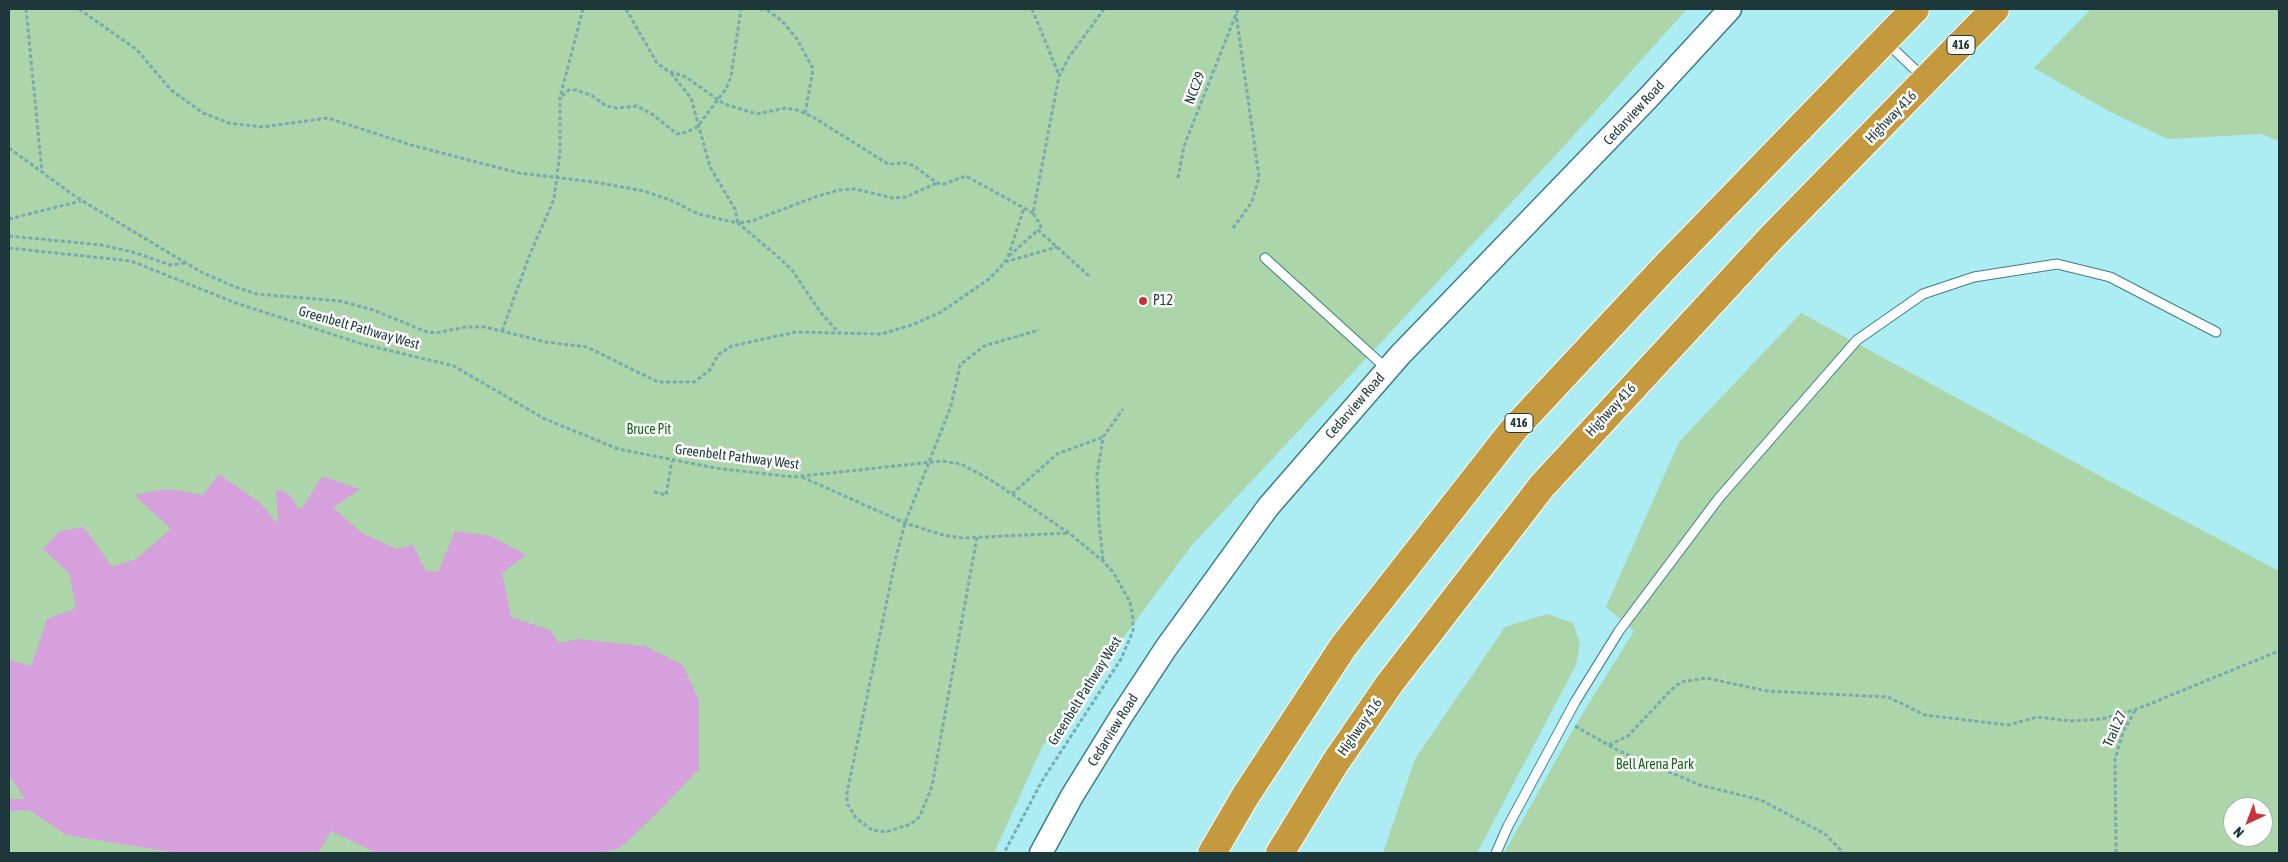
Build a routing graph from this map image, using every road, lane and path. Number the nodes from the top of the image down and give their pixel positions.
1 (26, 9) edge
2 (79, 9) edge
3 (583, 9) edge
4 (626, 9) edge
5 (741, 9) edge
6 (760, 9) edge
7 (767, 9) edge
8 (1032, 9) edge
9 (1104, 9) edge
10 (1238, 9) edge
11 (1730, 9) edge
12 (1915, 9) edge
13 (1995, 9) edge
14 (1236, 14) junction
15 (1884, 41) junction
16 (670, 72) junction
17 (1059, 76) junction
18 (1926, 81) junction
19 (560, 97) junction
20 (719, 100) junction
21 (805, 114) junction
22 (697, 127) junction
23 (9, 148) edge
24 (42, 173) junction
25 (557, 177) junction
26 (1178, 178) dead end
27 (937, 183) junction
28 (82, 201) junction
29 (1024, 208) junction
30 (1033, 213) junction
31 (9, 219) edge
32 (738, 223) junction
33 (1233, 228) dead end
34 (1038, 230) junction
35 (9, 236) edge
36 (1057, 247) junction
37 (9, 248) edge
38 (1007, 258) junction
39 (1265, 258) dead end
40 (1004, 262) junction
41 (186, 263) junction
42 (1089, 276) dead end
43 (1039, 330) dead end
44 (502, 332) junction
45 (2216, 332) dead end
46 (839, 334) junction
47 (1387, 370) junction
48 (1123, 409) dead end
49 (1103, 437) junction
50 (672, 461) junction
51 (927, 462) junction
52 (802, 477) junction
53 (654, 492) dead end
54 (1012, 494) junction
55 (905, 523) junction
56 (1069, 533) junction
57 (978, 536) junction
58 (1103, 561) junction
59 (2279, 651) edge
60 (2137, 709) junction
61 (1565, 720) junction
62 (1609, 745) junction
63 (1004, 853) edge
64 (1041, 853) edge
65 (1212, 853) edge
66 (1280, 853) edge
67 (1496, 853) edge
68 (1844, 853) edge
69 (2116, 853) edge

1 - 24 path
2 - 25 path
3 - 19 path
4 - 16 path
5 - 20 path
6 - 7 path
7 - 21 path
8 - 17 path
9 - 17 path
10 - 14 path, NCC29
11 - 47 main road, Cedarview Road
12 - 15 highway, 416
13 - 18 highway, Highway 416 / 416
14 - 26 path, NCC29
14 - 33 path
15 - 18 lane
15 - 65 highway, 416
16 - 20 path
16 - 22 path
17 - 30 path
18 - 66 highway, Highway 416 / 416
19 - 22 path
19 - 25 path
20 - 21 path
20 - 22 path
21 - 27 path
22 - 32 path
23 - 24 path
24 - 28 path
25 - 32 path
25 - 44 path
27 - 29 path
27 - 32 path
28 - 31 path
28 - 41 path
29 - 30 path
29 - 38 path
30 - 34 path
32 - 46 path
34 - 36 path
34 - 38 path
35 - 41 path
36 - 40 path
36 - 42 path
37 - 50 path, Greenbelt Pathway West
38 - 40 path
39 - 47 lane
40 - 46 path
41 - 44 path
43 - 51 path
44 - 46 path
45 - 61 lane
47 - 64 main road, Cedarview Road
48 - 49 path
49 - 54 path
49 - 58 path
50 - 52 path, Greenbelt Pathway West
50 - 53 path
51 - 52 path, Greenbelt Pathway West
51 - 54 path, Greenbelt Pathway West
51 - 55 path
52 - 55 path
54 - 56 path, Greenbelt Pathway West
55 - 57 path
55 - 57 path
56 - 57 path
56 - 58 path, Greenbelt Pathway West
58 - 63 path, Greenbelt Pathway West
59 - 60 path, Trail 27
60 - 62 path
60 - 69 path, Trail 27
61 - 62 path
61 - 67 lane
62 - 68 path

